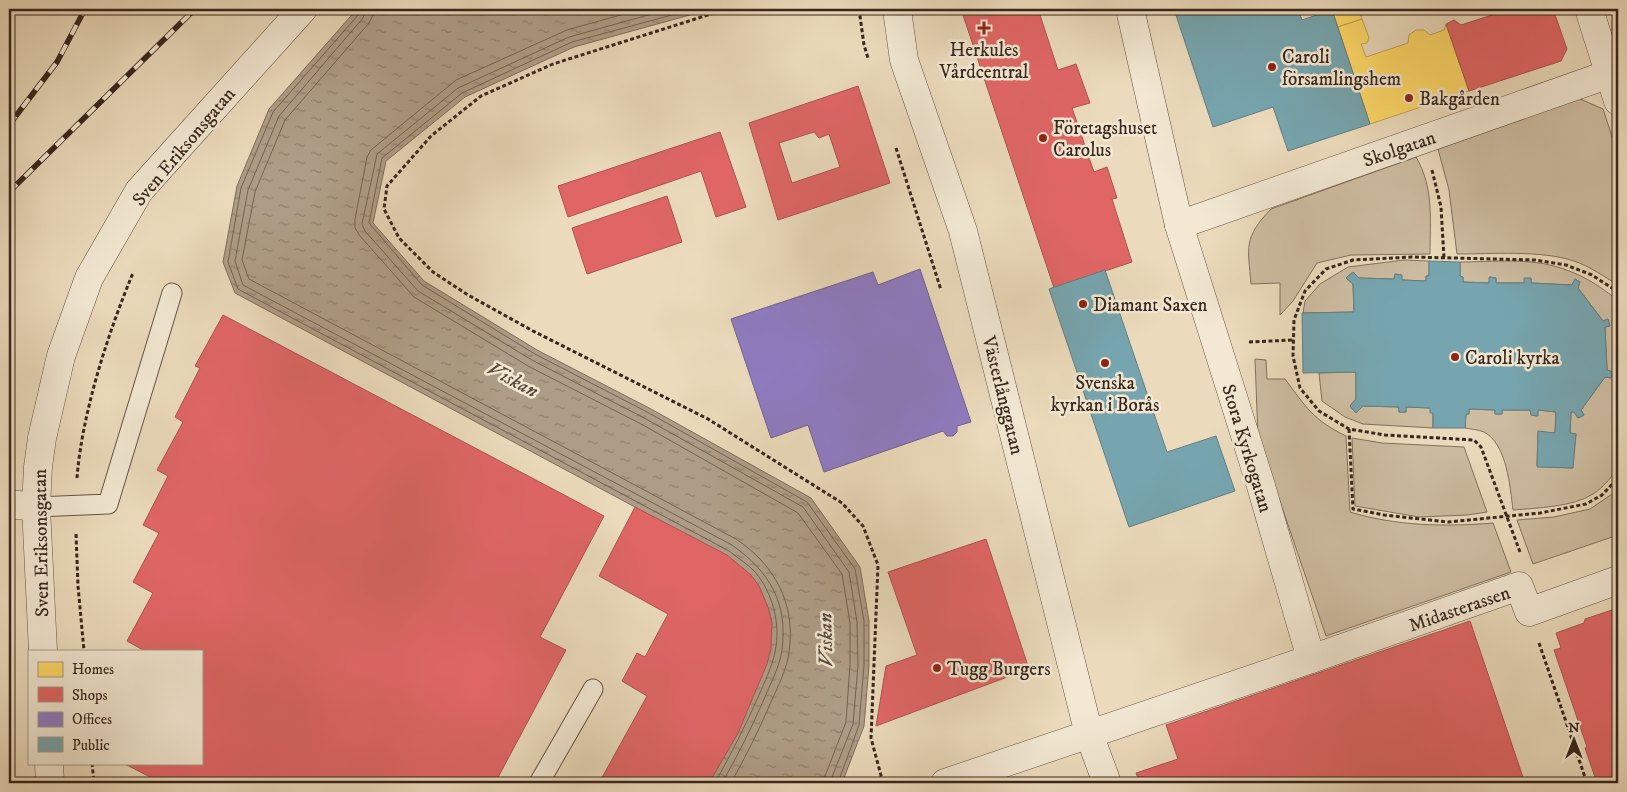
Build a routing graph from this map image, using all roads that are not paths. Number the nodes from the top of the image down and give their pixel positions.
1 (304, 9) edge
2 (899, 9) edge
3 (1130, 9) edge
4 (1589, 9) edge
5 (1614, 73) edge
6 (1618, 101) edge
7 (1179, 225) junction
8 (172, 293) dead end
9 (9, 504) edge
10 (36, 507) junction
11 (1618, 580) edge
12 (43, 650) edge
13 (1311, 659) junction
14 (593, 689) dead end
15 (1089, 734) junction
16 (49, 764) edge
17 (50, 783) edge
18 (539, 783) edge
19 (945, 783) edge
20 (1107, 783) edge

1 - 10 street, Sven Eriksonsgatan
2 - 15 street, Västerlånggatan
3 - 7 street, Stora Kyrkogatan
4 - 5 street
5 - 6 street
5 - 7 street, Skolgatan
7 - 13 street, Stora Kyrkogatan
8 - 10 lane
9 - 10 street
10 - 12 street, Sven Eriksonsgatan
11 - 13 street, Midasterassen
13 - 15 street
14 - 18 lane
15 - 19 street
15 - 20 street, Västerlånggatan
16 - 17 street

